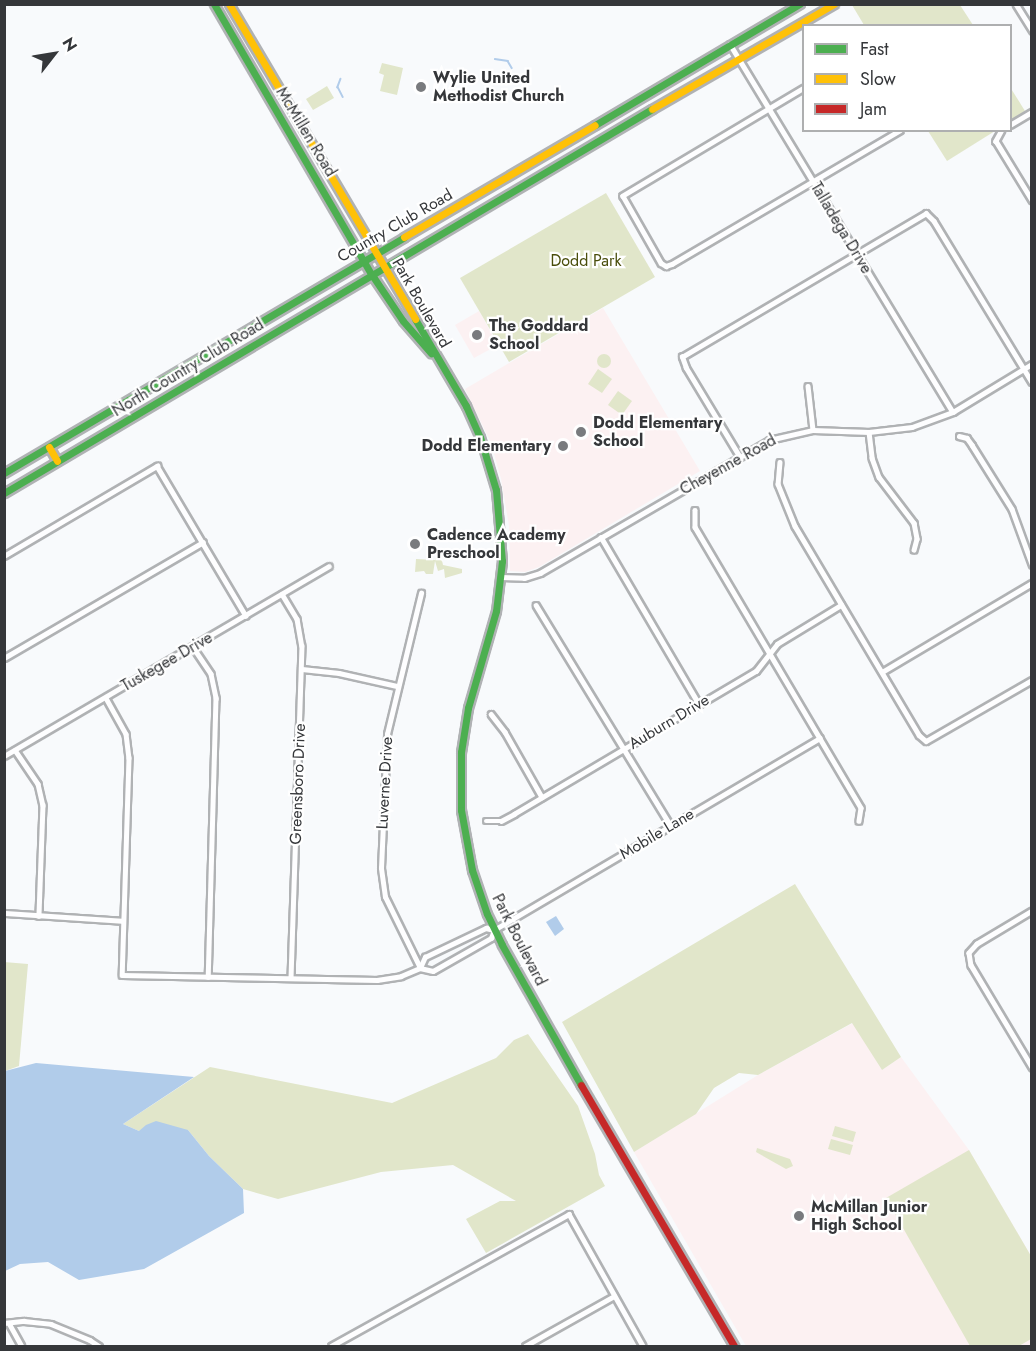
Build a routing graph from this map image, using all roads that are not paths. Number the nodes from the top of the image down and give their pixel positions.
1 (214, 4) edge
2 (229, 4) edge
3 (800, 4) edge
4 (834, 4) edge
5 (1016, 4) edge
6 (1032, 30) edge
7 (730, 44) junction
8 (739, 59) junction
9 (802, 89) edge
10 (769, 108) junction
11 (1032, 112) edge
12 (1012, 124) edge
13 (897, 132) edge
14 (1000, 132) edge
15 (523, 167) junction
16 (531, 181) junction
17 (813, 181) junction
18 (1032, 200) edge
19 (376, 253) junction
20 (856, 253) junction
21 (363, 261) junction
22 (384, 267) junction
23 (372, 275) junction
24 (1032, 364) edge
25 (443, 367) junction
26 (1024, 369) junction
27 (1032, 382) edge
28 (808, 386) dead end
29 (953, 412) junction
30 (813, 430) junction
31 (869, 432) junction
32 (959, 436) dead end
33 (49, 447) junction
34 (739, 456) junction
35 (57, 461) junction
36 (780, 462) dead end
37 (4, 473) edge
38 (4, 493) edge
39 (695, 510) dead end
40 (601, 537) junction
41 (203, 542) junction
42 (914, 550) dead end
43 (4, 556) edge
44 (1032, 564) edge
45 (329, 566) dead end
46 (501, 577) junction
47 (1032, 583) edge
48 (422, 593) dead end
49 (282, 594) junction
50 (842, 604) junction
51 (536, 605) dead end
52 (246, 616) junction
53 (193, 646) junction
54 (770, 653) junction
55 (4, 658) edge
56 (302, 669) junction
57 (882, 672) junction
58 (1032, 680) edge
59 (397, 686) junction
60 (105, 698) junction
61 (699, 704) junction
62 (491, 714) dead end
63 (820, 738) junction
64 (624, 748) junction
65 (15, 750) junction
66 (4, 756) edge
67 (542, 797) junction
68 (486, 821) dead end
69 (859, 821) dead end
70 (671, 826) junction
71 (1032, 912) edge
72 (4, 913) edge
73 (39, 916) junction
74 (123, 921) junction
75 (494, 930) junction
76 (420, 968) junction
77 (208, 977) junction
78 (291, 978) junction
79 (1032, 1067) edge
80 (614, 1296) junction
81 (7, 1323) edge
82 (334, 1346) edge
83 (22, 1347) edge
84 (99, 1347) edge
85 (525, 1347) edge
86 (643, 1347) edge
87 (734, 1347) edge

1 - 21 main road, McMillen Road
2 - 19 main road, McMillen Road
3 - 7 main road, Country Club Road
4 - 8 main road, Country Club Road
5 - 6 street
7 - 8 street, Talladega Drive
7 - 15 main road, Country Club Road
8 - 10 street, Talladega Drive
8 - 16 main road, Country Club Road
9 - 10 street
10 - 17 street, Talladega Drive
10 - 17 street
11 - 12 street
13 - 17 street
14 - 18 street
15 - 16 main road
15 - 19 main road, Country Club Road
16 - 22 main road, Country Club Road
17 - 20 street, Talladega Drive
19 - 21 main road, Country Club Road
19 - 22 main road, Park Boulevard
20 - 26 street
20 - 29 street, Talladega Drive
20 - 34 street
21 - 23 main road, McMillen Road
21 - 33 main road, Country Club Road
22 - 23 main road, North Country Club Road
22 - 25 main road, Park Boulevard
23 - 25 main road, Park Boulevard
23 - 35 main road, North Country Club Road
24 - 26 street, Cheyenne Road
25 - 46 main road, Park Boulevard
26 - 27 street
26 - 29 street, Cheyenne Road
28 - 30 street
29 - 31 street, Cheyenne Road
30 - 31 street, Cheyenne Road
30 - 34 street, Cheyenne Road
31 - 42 street
32 - 44 street
33 - 35 main road
33 - 37 main road, Country Club Road
34 - 40 street, Cheyenne Road
35 - 38 main road, North Country Club Road
36 - 50 street
39 - 54 street
40 - 46 street, Cheyenne Road
40 - 61 street
41 - 43 street
41 - 52 street
41 - 55 street
45 - 49 street, Tuskegee Drive
46 - 75 main road, Park Boulevard
47 - 57 street
48 - 59 street, Luverne Drive
49 - 52 street, Tuskegee Drive
49 - 56 street, Greensboro Drive
50 - 54 street, Auburn Drive
50 - 57 street
51 - 64 street
52 - 53 street, Tuskegee Drive
53 - 60 street, Tuskegee Drive
53 - 77 street
54 - 61 street, Auburn Drive
54 - 63 street
56 - 59 street
56 - 78 street, Greensboro Drive
57 - 58 street
59 - 76 street, Luverne Drive
60 - 65 street, Tuskegee Drive
60 - 74 street
61 - 64 street, Auburn Drive
62 - 67 street
63 - 69 street
63 - 70 street, Mobile Lane
64 - 67 street, Auburn Drive
64 - 70 street
65 - 66 street, Tuskegee Drive
65 - 73 street
67 - 68 street, Auburn Drive
70 - 75 street, Mobile Lane
71 - 79 street
72 - 73 street
73 - 74 street
74 - 77 street
75 - 76 street
75 - 76 street
75 - 87 main road, Park Boulevard
76 - 78 street
77 - 78 street
80 - 82 street
80 - 85 street
80 - 86 street
81 - 83 street
81 - 84 street

